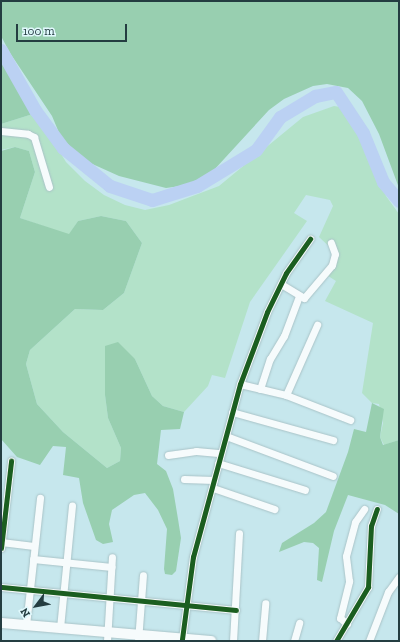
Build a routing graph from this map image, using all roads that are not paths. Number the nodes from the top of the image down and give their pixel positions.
1 (1, 131) edge
2 (49, 187) dead end
3 (310, 239) dead end
4 (331, 243) dead end
5 (281, 284) junction
6 (299, 296) junction
7 (317, 325) dead end
8 (240, 384) junction
9 (260, 389) junction
10 (286, 396) junction
11 (232, 412) junction
12 (350, 420) dead end
13 (226, 436) junction
14 (333, 440) dead end
15 (221, 453) junction
16 (168, 455) dead end
17 (12, 461) dead end
18 (218, 463) junction
19 (333, 476) dead end
20 (184, 479) dead end
21 (214, 480) junction
22 (213, 488) junction
23 (305, 490) dead end
24 (40, 498) dead end
25 (72, 506) dead end
26 (274, 508) dead end
27 (364, 509) dead end
28 (377, 509) dead end
29 (239, 532) dead end
30 (1, 544) edge
31 (34, 546) junction
32 (112, 557) dead end
33 (33, 559) junction
34 (67, 561) junction
35 (112, 567) junction
36 (143, 575) dead end
37 (399, 577) edge
38 (1, 587) edge
39 (30, 590) junction
40 (63, 595) junction
41 (110, 598) junction
42 (141, 601) junction
43 (265, 604) dead end
44 (186, 605) junction
45 (236, 610) junction
46 (1, 623) edge
47 (299, 623) dead end
48 (347, 624) junction
49 (26, 625) junction
50 (60, 628) junction
51 (107, 637) edge
52 (138, 638) edge
53 (182, 639) junction
54 (211, 641) edge
55 (233, 641) edge
56 (262, 641) edge
57 (294, 641) edge
58 (336, 641) edge
59 (369, 641) edge

1 - 2 street
3 - 5 street
4 - 6 street
5 - 6 street
5 - 8 street
6 - 9 street
7 - 10 street
8 - 9 street
8 - 11 street
9 - 10 street
10 - 12 street
11 - 13 street
11 - 14 street
13 - 15 street
13 - 19 street
15 - 16 street
15 - 18 street
17 - 30 street
18 - 21 street
18 - 23 street
20 - 21 street
21 - 22 street
22 - 26 street
22 - 44 street
24 - 31 street
25 - 34 street
27 - 48 street
28 - 48 street
29 - 45 street
30 - 31 street
31 - 33 street
32 - 35 street
33 - 34 street
33 - 39 street
34 - 35 street
34 - 40 street
35 - 41 street
36 - 42 street
37 - 59 street
38 - 39 street
39 - 40 street
39 - 49 street
40 - 41 street
40 - 50 street
41 - 42 street
41 - 51 street
42 - 44 street
42 - 52 street
43 - 56 street
44 - 45 street
44 - 53 street
45 - 55 street
46 - 49 street
47 - 57 street
48 - 58 street
49 - 50 street
50 - 51 street
51 - 52 street
52 - 53 street
53 - 54 street

